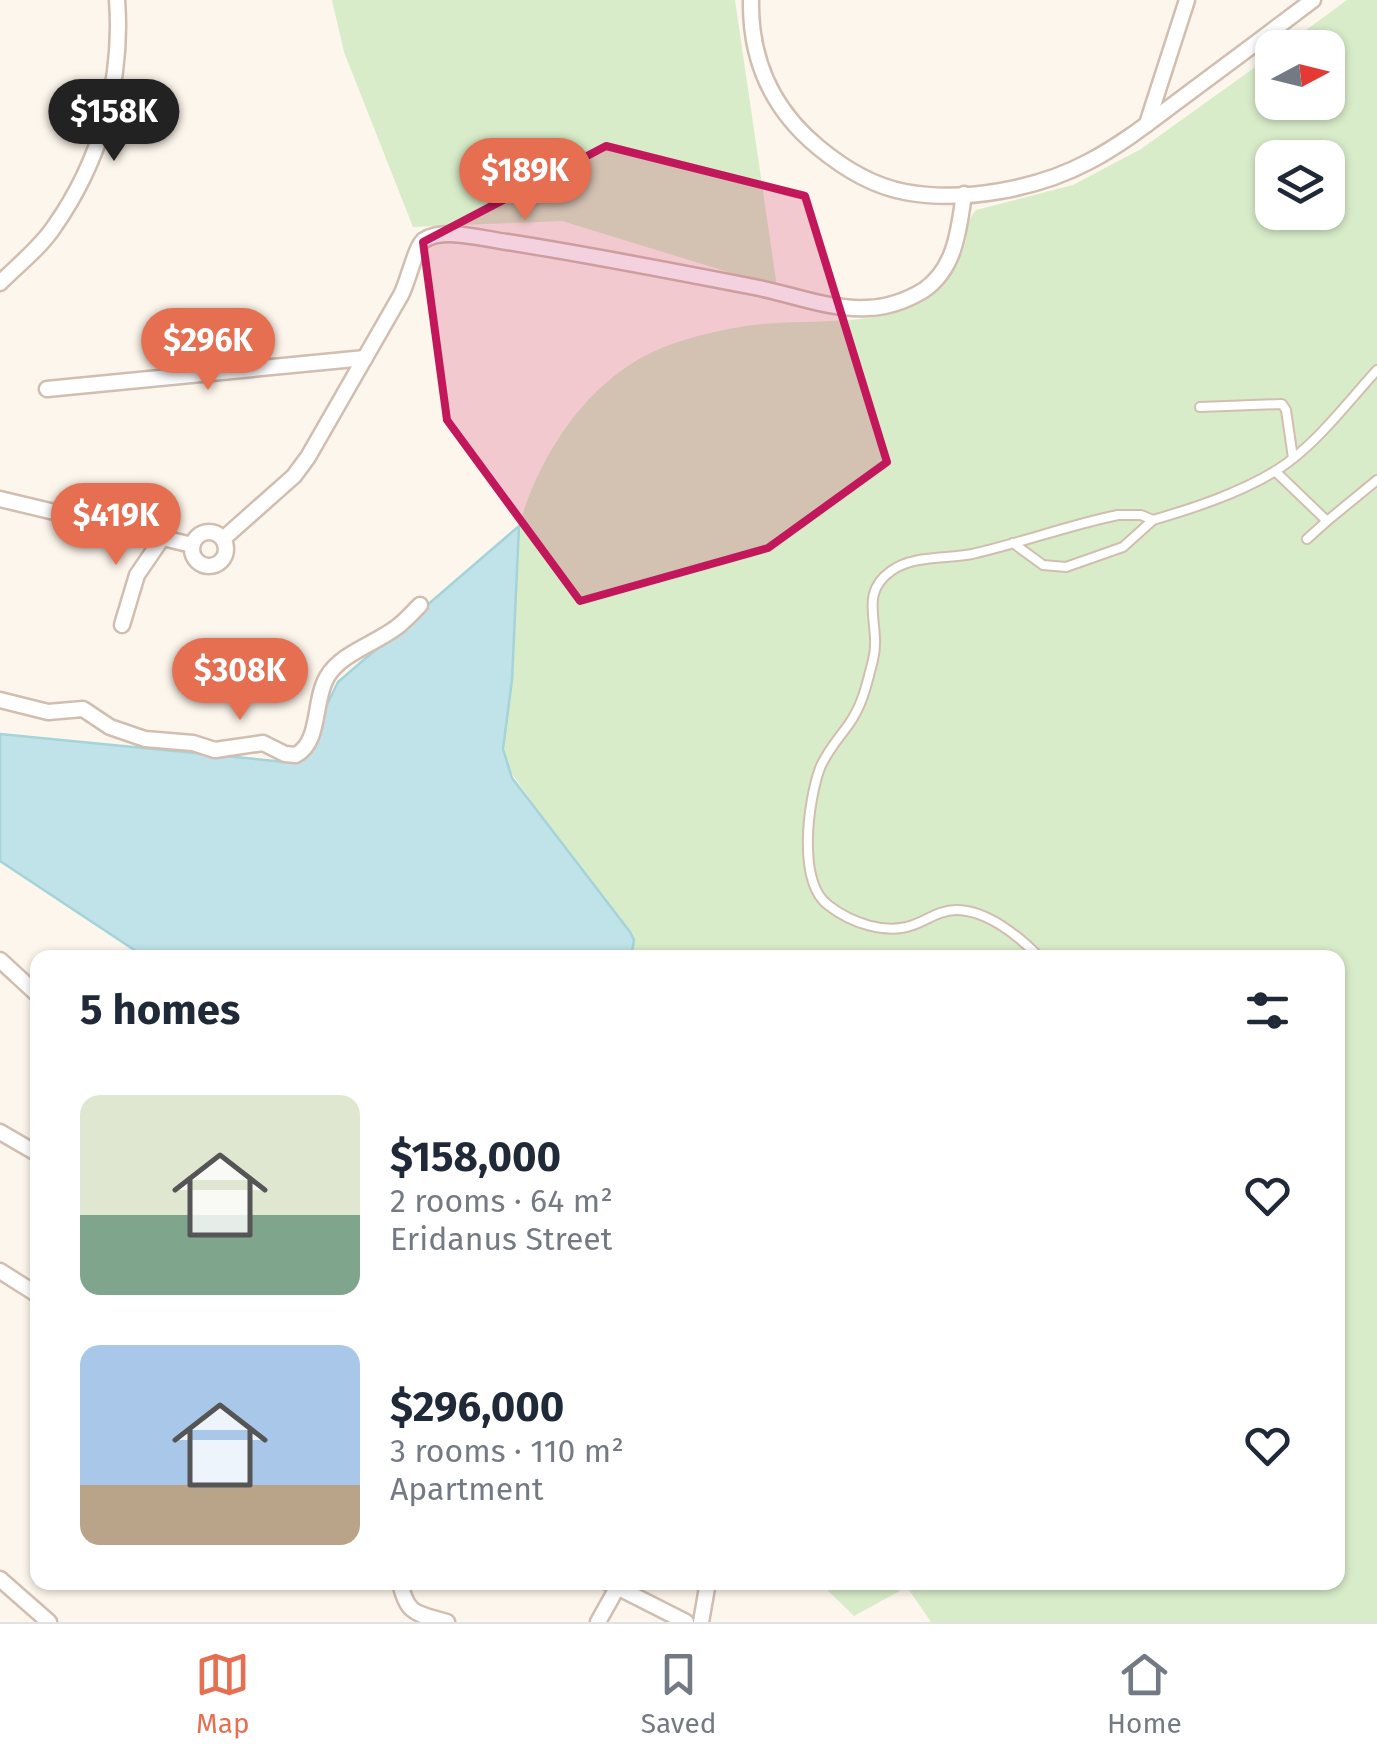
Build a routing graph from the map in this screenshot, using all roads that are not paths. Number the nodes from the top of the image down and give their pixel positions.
1 (116, 0) edge
2 (751, 0) edge
3 (1187, 0) edge
4 (1313, 0) edge
5 (1146, 124) junction
6 (964, 194) junction
7 (0, 283) edge
8 (366, 358) junction
9 (1377, 370) edge
10 (47, 388) dead end
11 (1200, 408) dead end
12 (1292, 458) junction
13 (1275, 471) junction
14 (1377, 480) edge
15 (0, 499) edge
16 (1153, 520) junction
17 (1326, 521) junction
18 (163, 538) junction
19 (223, 539) junction
20 (1307, 539) dead end
21 (1013, 544) junction
22 (192, 546) junction
23 (420, 606) dead end
24 (122, 625) dead end
25 (0, 700) edge
26 (1031, 950) edge
27 (0, 960) edge
28 (30, 988) edge
29 (0, 1132) edge
30 (30, 1149) edge
31 (0, 1271) edge
32 (30, 1291) edge
33 (0, 1579) edge
34 (402, 1590) edge
35 (610, 1590) edge
36 (622, 1590) edge
37 (707, 1590) edge
38 (49, 1622) edge
39 (447, 1622) edge
40 (598, 1622) edge
41 (686, 1622) edge
42 (701, 1622) edge

1 - 7 street
2 - 6 street
3 - 5 street
4 - 5 street
5 - 6 street
6 - 8 street
8 - 10 street
8 - 19 street
9 - 12 lane
11 - 12 lane
12 - 13 lane
13 - 16 lane
13 - 17 lane
14 - 17 lane
15 - 18 street
16 - 21 lane
16 - 21 lane
17 - 20 lane
18 - 22 street
18 - 24 street
19 - 22 street
19 - 22 street
21 - 26 lane
23 - 25 street
27 - 28 street
29 - 30 street
31 - 32 street
33 - 38 street
34 - 39 street
35 - 40 street
36 - 41 street
37 - 42 street

